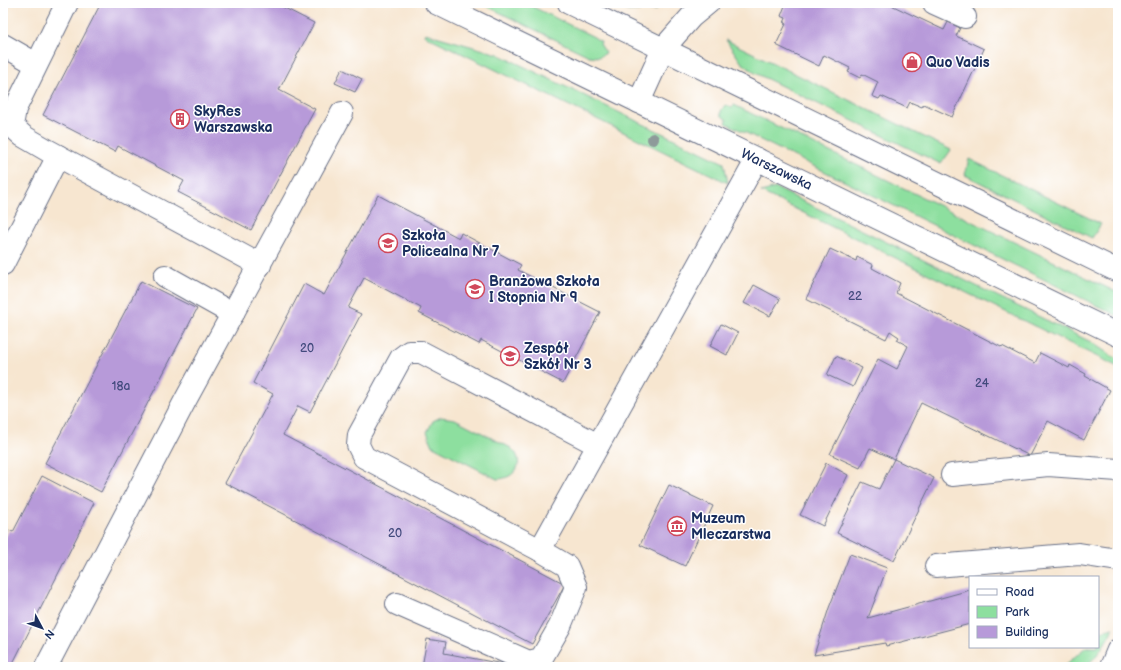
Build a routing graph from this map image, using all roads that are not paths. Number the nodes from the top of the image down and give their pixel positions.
1 (67, 3) edge
2 (436, 3) edge
3 (569, 3) edge
4 (708, 3) edge
5 (934, 3) edge
6 (965, 18) dead end
7 (3, 46) edge
8 (664, 49) junction
9 (36, 64) junction
10 (639, 102) junction
11 (342, 112) dead end
12 (58, 156) junction
13 (757, 159) junction
14 (3, 264) edge
15 (260, 265) junction
16 (1118, 271) edge
17 (165, 276) dead end
18 (233, 314) junction
19 (1118, 335) edge
20 (598, 445) junction
21 (1118, 470) edge
22 (952, 475) dead end
23 (540, 550) junction
24 (1118, 560) edge
25 (936, 566) dead end
26 (397, 604) dead end
27 (1118, 650) edge
28 (46, 667) edge
29 (1111, 667) edge

1 - 9 main road
2 - 10 main road, Warszawska
3 - 8 main road
4 - 8 main road
5 - 6 main road
7 - 9 main road
8 - 10 main road
8 - 16 main road
9 - 12 main road
10 - 13 main road, Warszawska
11 - 15 main road
12 - 14 main road
12 - 15 main road
13 - 19 main road, Warszawska
13 - 20 main road
15 - 18 main road
17 - 18 main road
18 - 28 main road
20 - 23 main road
20 - 23 main road
21 - 22 main road
23 - 26 main road
24 - 25 main road
27 - 29 main road

